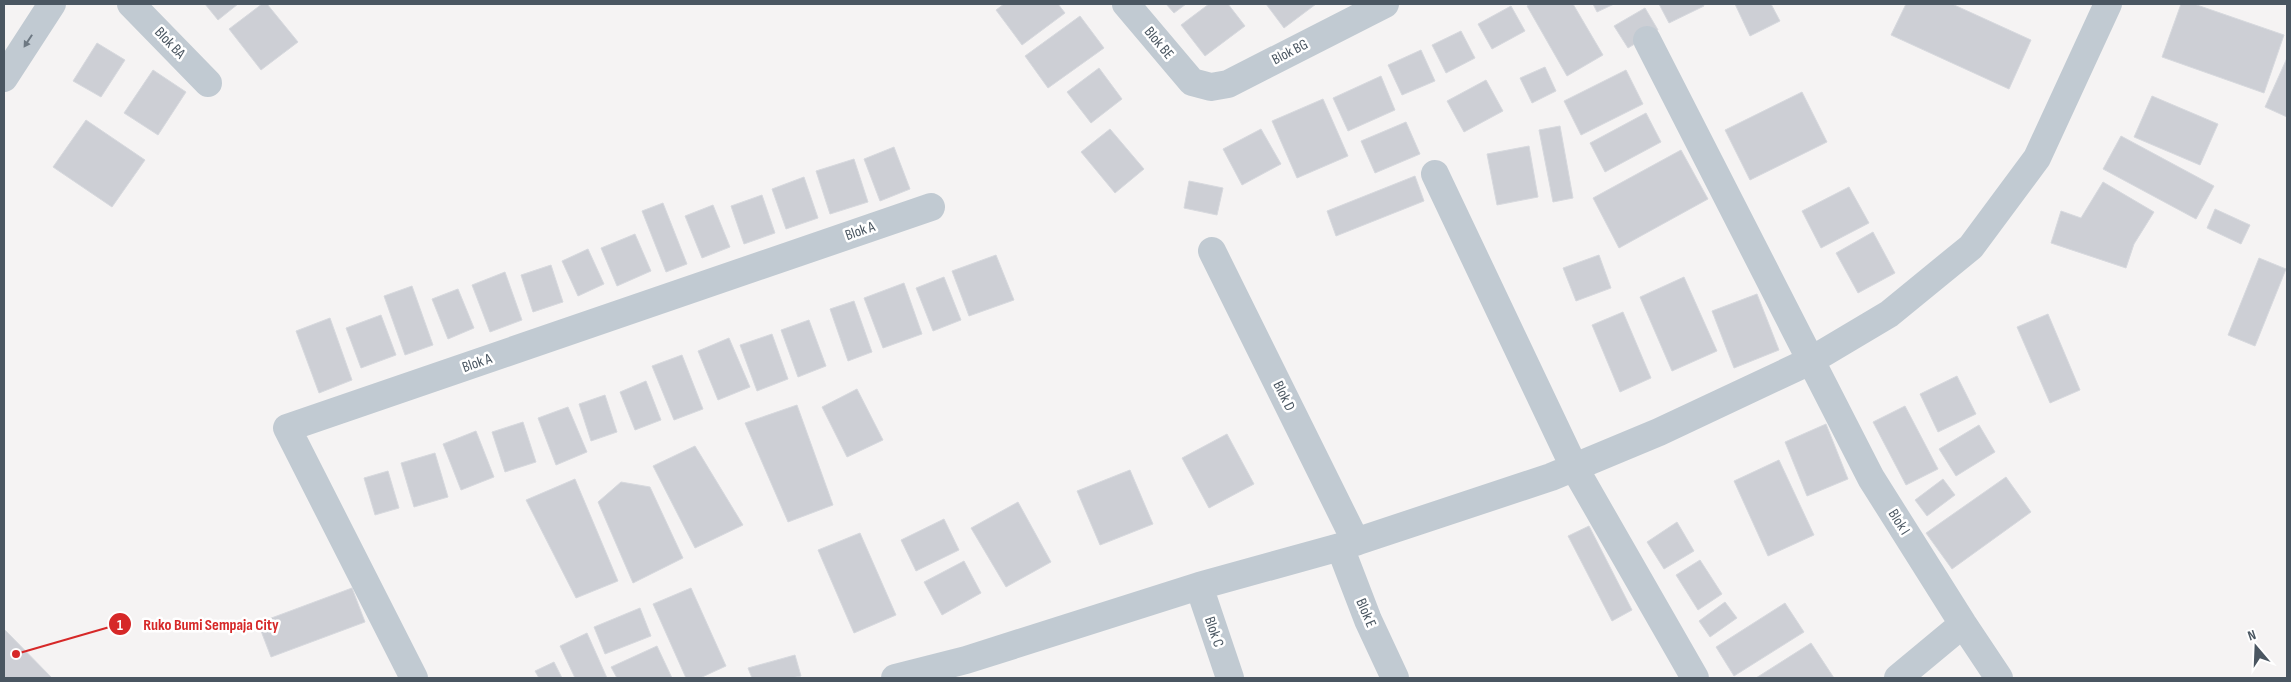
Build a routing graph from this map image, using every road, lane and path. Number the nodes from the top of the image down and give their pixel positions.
1 (52, 4) edge
2 (131, 4) edge
3 (1126, 4) edge
4 (1385, 4) edge
5 (2108, 4) edge
6 (1646, 40) dead end
7 (4, 78) edge
8 (1192, 82) joint
9 (208, 83) dead end
10 (1435, 174) dead end
11 (931, 207) dead end
12 (1212, 251) dead end
13 (1810, 361) junction
14 (1574, 468) junction
15 (1348, 545) junction
16 (1199, 586) junction
17 (1963, 624) junction
18 (969, 669) edge
19 (414, 678) edge
20 (895, 678) edge
21 (1230, 678) edge
22 (1395, 678) edge
23 (1695, 678) edge
24 (1898, 678) edge
25 (1999, 678) edge

1 -> 7 street
2 - 9 street, Blok BA
3 - 8 street, Blok BE
4 - 8 street, Blok BG
5 - 13 street
6 - 13 street, Blok I
10 - 14 street
11 - 19 street, Blok A
12 - 15 street, Blok D
13 - 14 street
13 - 17 street, Blok I
14 - 15 street
14 - 23 street
15 - 16 street
15 - 22 street, Blok E
16 - 18 street
16 - 21 street, Blok C
17 - 24 street
17 - 25 street, Blok I
18 - 20 street

